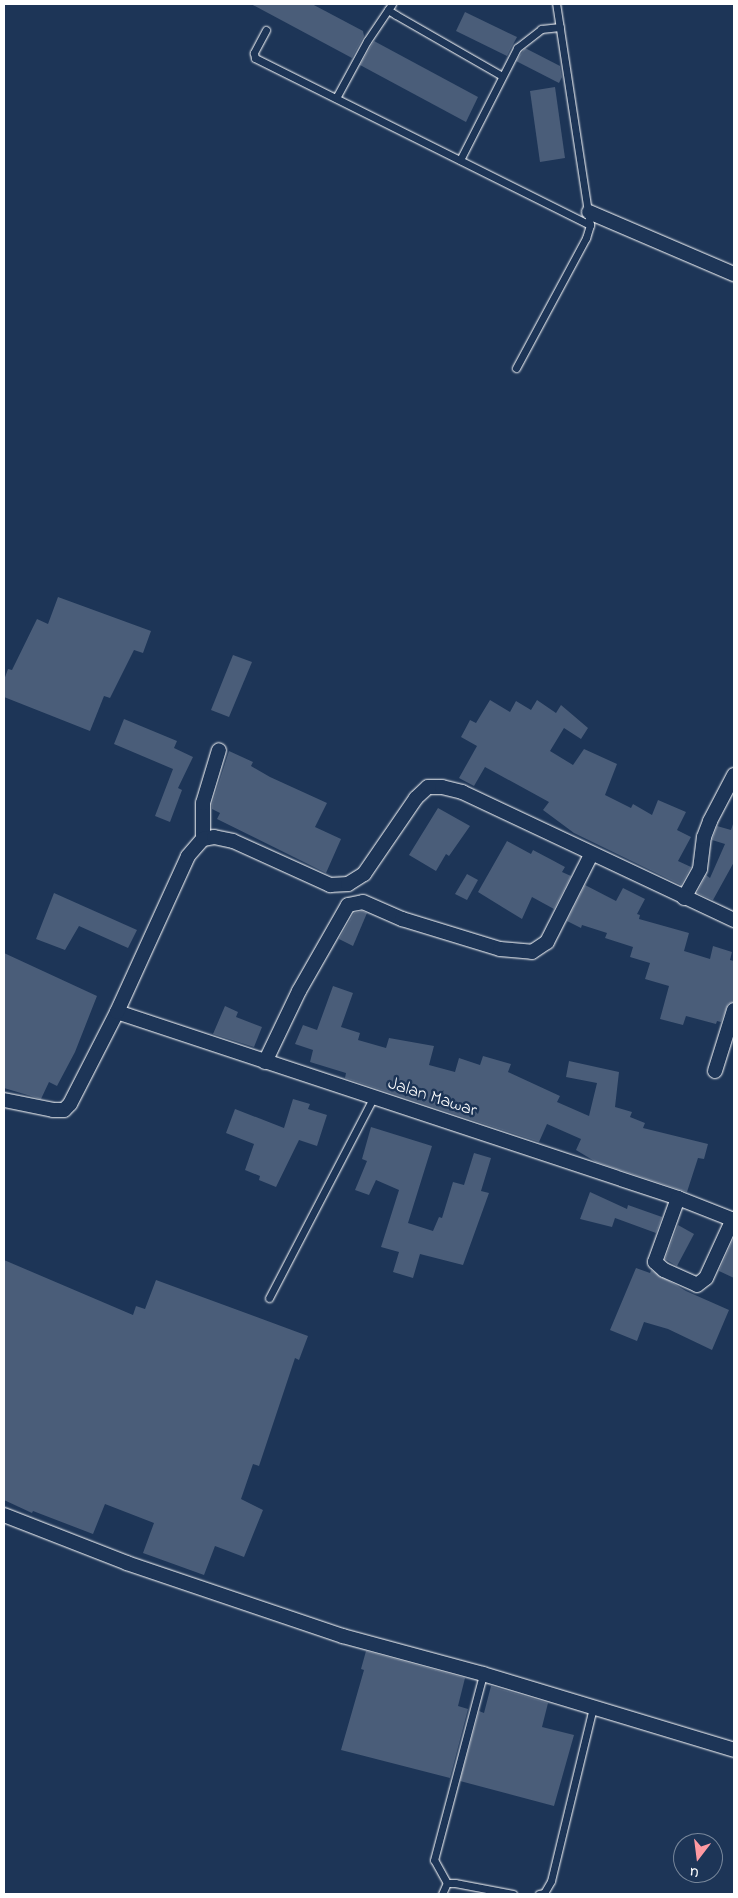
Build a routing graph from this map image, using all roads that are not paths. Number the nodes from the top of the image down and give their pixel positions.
1 (556, 4) edge
2 (390, 7) edge
3 (560, 27) junction
4 (266, 30) dead end
5 (502, 76) junction
6 (336, 98) junction
7 (460, 160) junction
8 (590, 218) junction
9 (734, 274) edge
10 (516, 368) dead end
11 (219, 750) dead end
12 (734, 775) edge
13 (203, 839) junction
14 (591, 855) junction
15 (684, 898) junction
16 (734, 920) edge
17 (734, 1010) edge
18 (117, 1012) junction
19 (265, 1062) junction
20 (715, 1070) dead end
21 (372, 1098) junction
22 (4, 1100) edge
23 (678, 1198) junction
24 (734, 1219) edge
25 (269, 1298) dead end
26 (4, 1515) edge
27 (483, 1674) junction
28 (593, 1707) junction
29 (734, 1750) edge
30 (447, 1883) junction
31 (442, 1894) edge
32 (513, 1894) edge
33 (538, 1894) edge

1 - 3 lane
2 - 5 lane
2 - 6 lane
3 - 5 lane
3 - 8 lane
4 - 6 lane
5 - 7 lane
6 - 7 lane
7 - 8 lane
8 - 9 street
8 - 10 lane
11 - 13 street
12 - 15 street
13 - 14 street
13 - 18 street
14 - 15 street
14 - 19 street
15 - 16 street
17 - 20 street
18 - 19 street, Jalan Mawar
18 - 22 street
19 - 21 street, Jalan Mawar
21 - 23 street, Jalan Mawar
21 - 25 lane
23 - 24 street, Jalan Mawar
23 - 24 street
26 - 27 street
27 - 28 street
27 - 30 lane
28 - 29 street
28 - 33 lane
30 - 31 lane
30 - 32 lane

